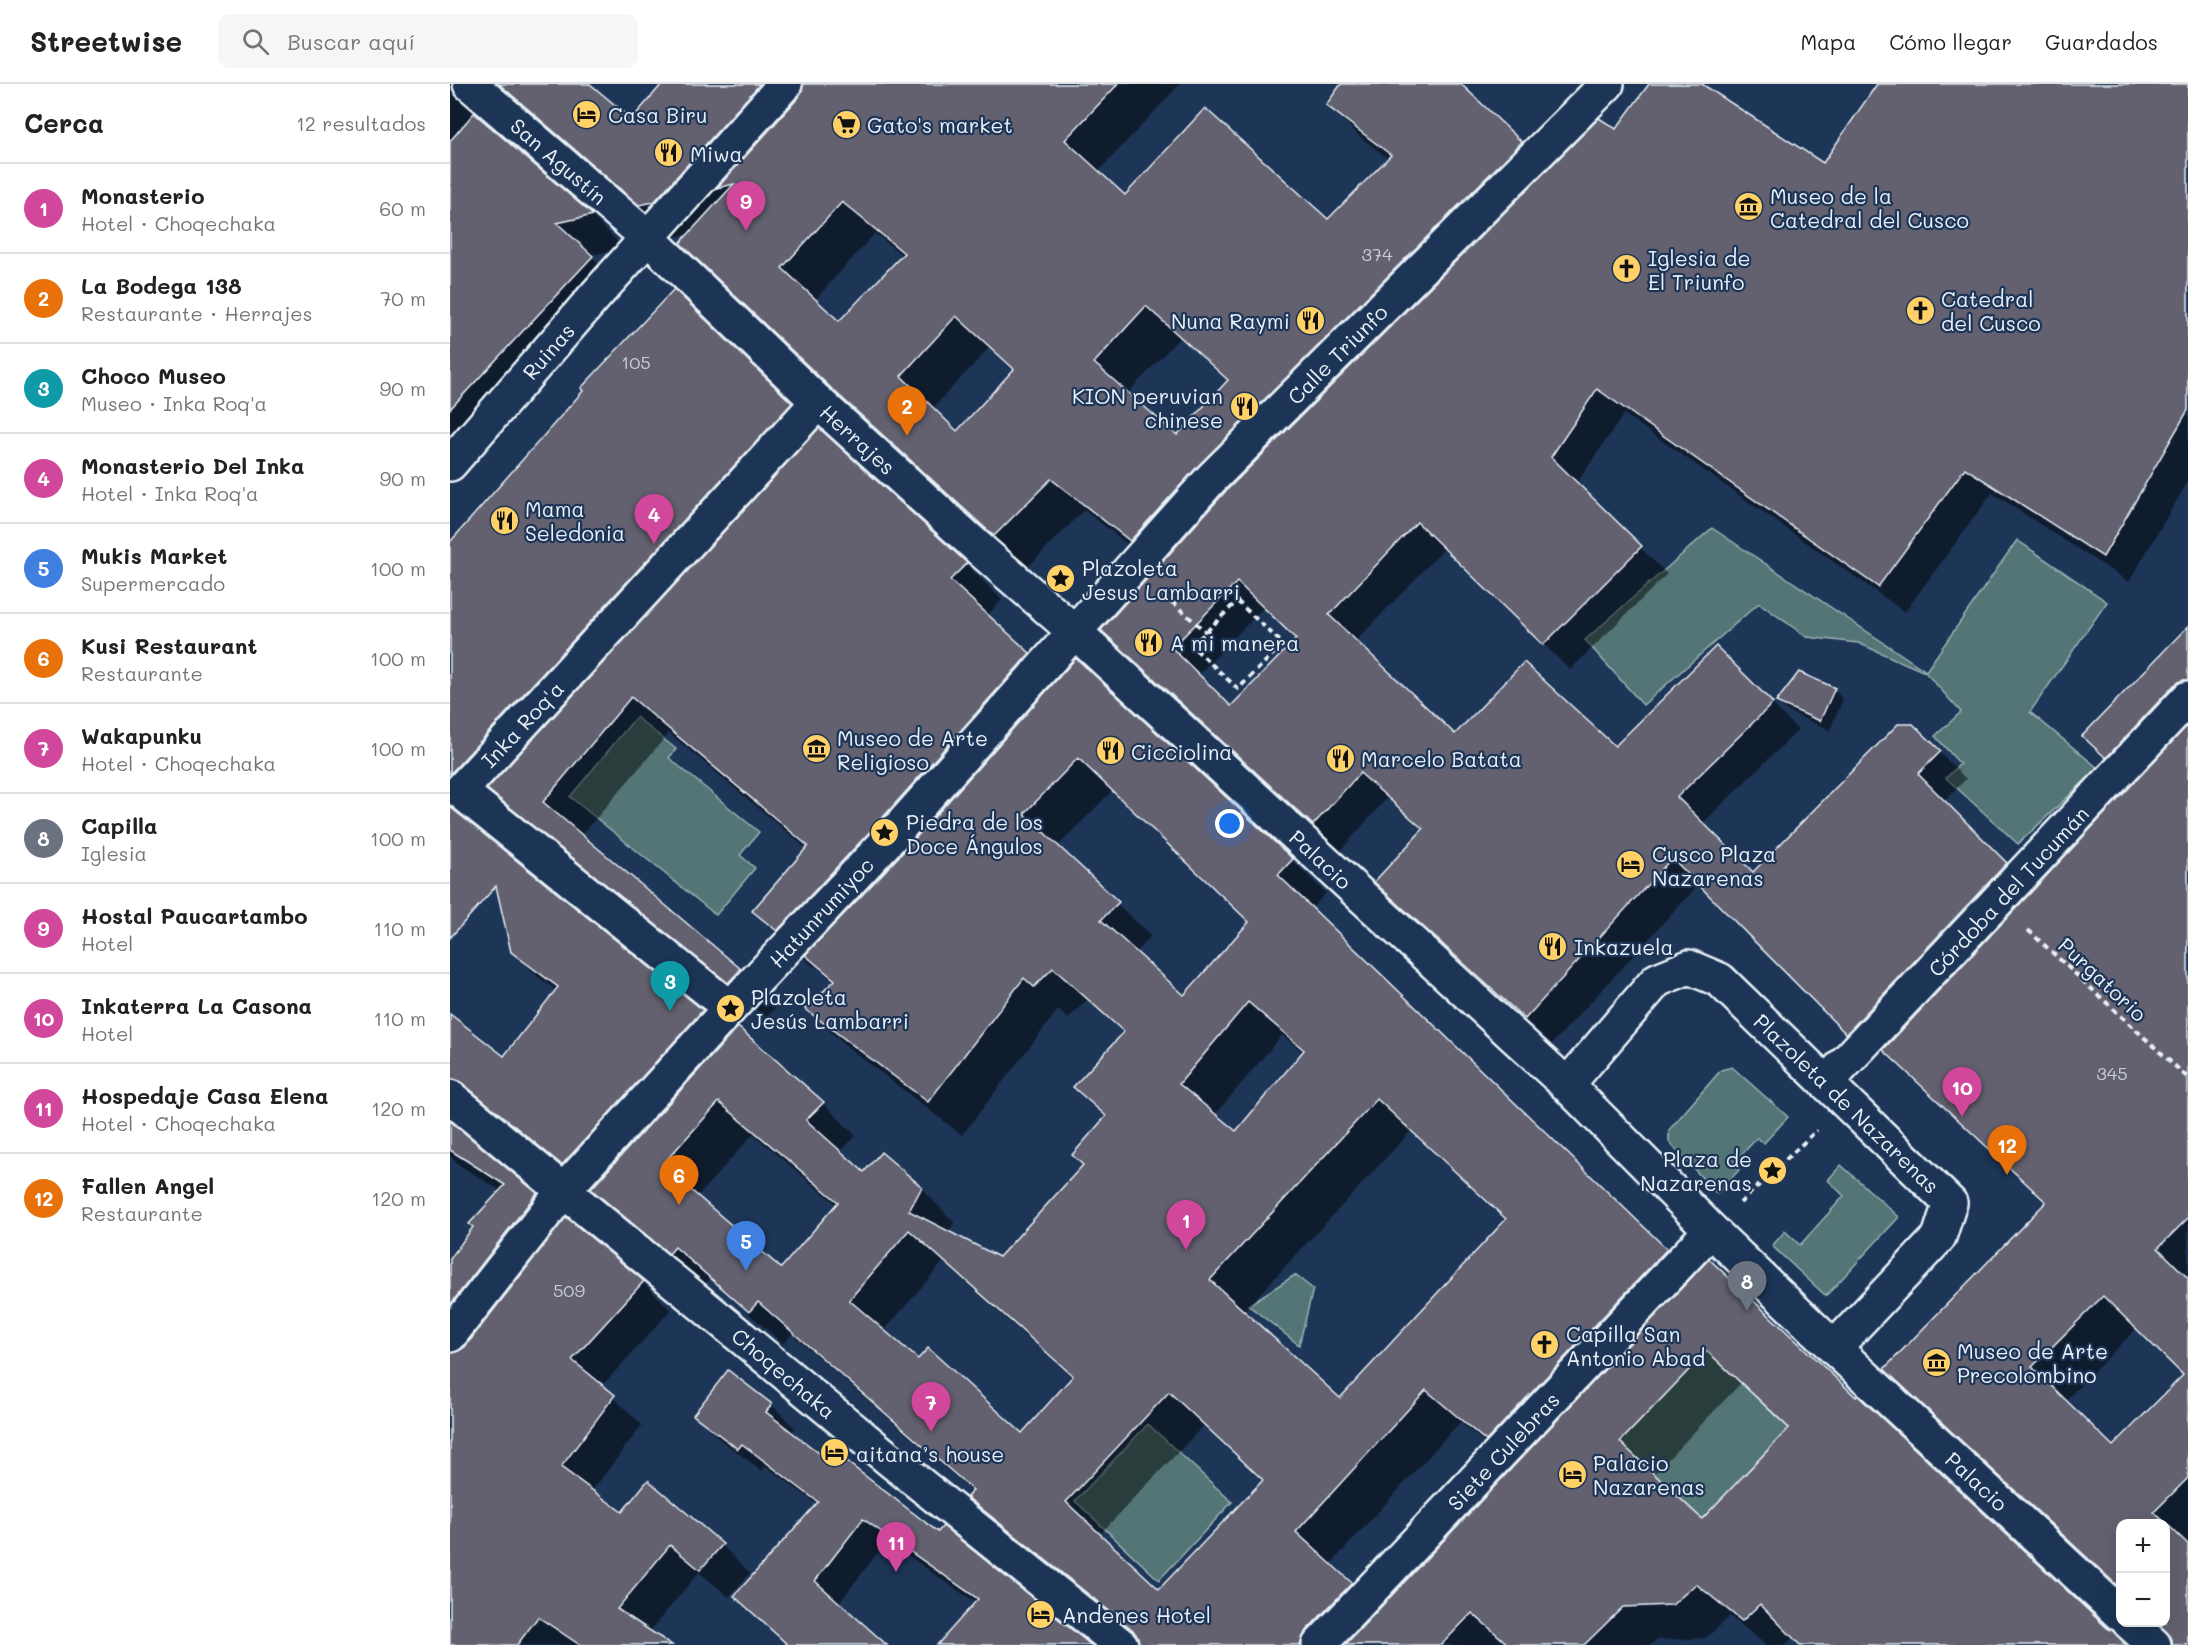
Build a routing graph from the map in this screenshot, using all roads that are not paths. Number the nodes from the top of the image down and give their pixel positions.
1 (470, 84) edge
2 (785, 84) edge
3 (1607, 84) edge
4 (648, 238) junction
5 (818, 402) junction
6 (450, 464) edge
7 (1076, 632) junction
8 (2188, 698) edge
9 (730, 1008) junction
10 (1827, 1083) junction
11 (1567, 1086) junction
12 (450, 1097) edge
13 (564, 1190) junction
14 (1711, 1230) junction
15 (450, 1335) edge
16 (1834, 1348) junction
17 (2116, 1609) edge
18 (2134, 1627) edge
19 (1121, 1645) edge
20 (1319, 1645) edge
21 (2154, 1645) edge

1 - 4 street, San Agustín
2 - 4 street, Ruinas
3 - 7 street, Calle Triunfo
4 - 5 street, Herrajes
4 - 6 street, Ruinas
5 - 7 street, Herrajes
5 - 9 street, Inka Roq'a
7 - 9 street, Hatunrumiyoc
7 - 11 street, Palacio
8 - 10 street, Córdoba del Tucumán
9 - 13 street, Hatunrumiyoc
10 - 11 street, Plazoleta de Nazarenas
10 - 16 street, Plazoleta de Nazarenas
11 - 14 street
12 - 13 street, Choqechaka
13 - 15 street, Hatunrumiyoc
13 - 19 street, Choqechaka
14 - 16 street
14 - 20 street, Siete Culebras
16 - 17 street, Palacio
18 - 21 street

